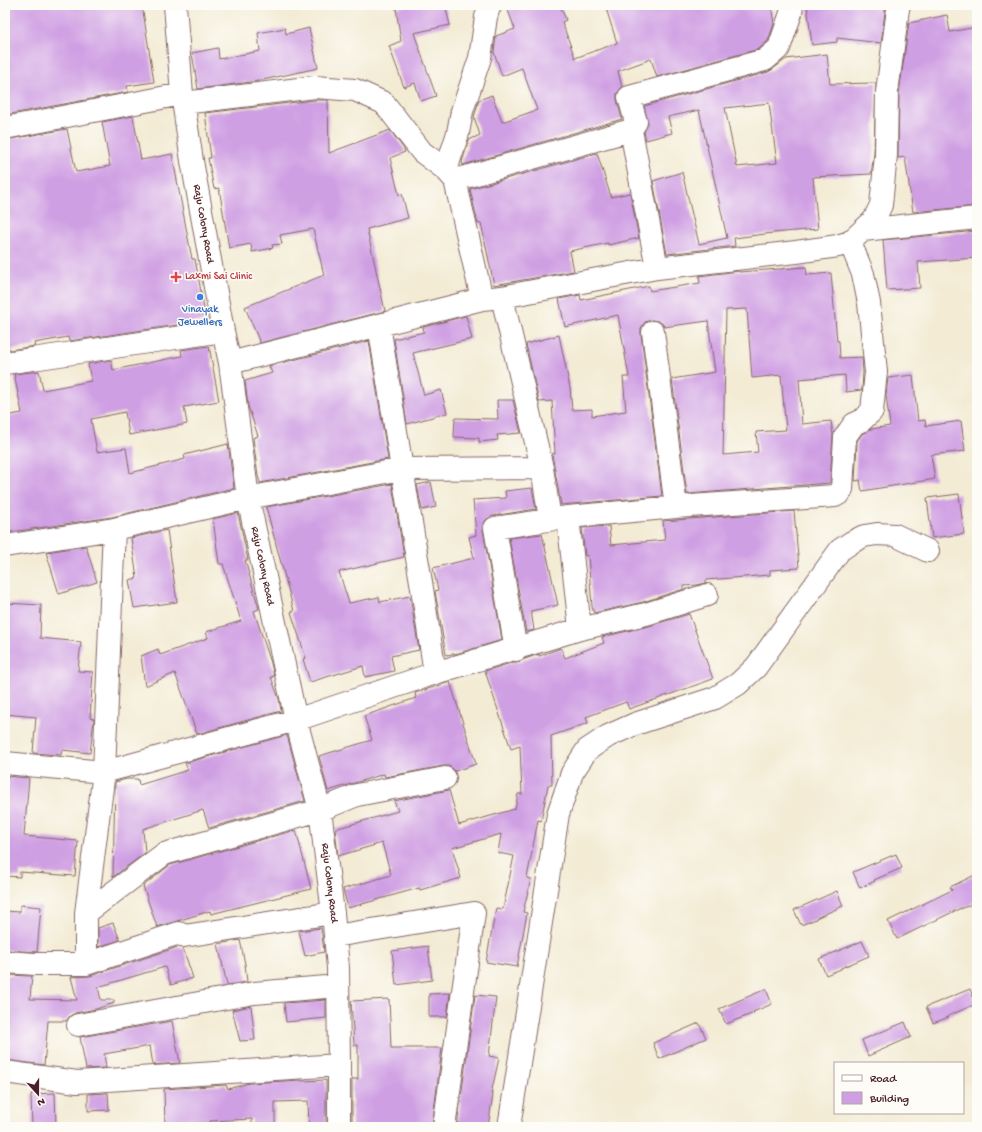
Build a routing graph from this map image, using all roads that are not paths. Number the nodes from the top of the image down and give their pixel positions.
1 (175, 5) edge
2 (491, 5) edge
3 (792, 5) edge
4 (899, 5) edge
5 (183, 99) junction
6 (5, 128) edge
7 (631, 130) junction
8 (451, 175) junction
9 (977, 218) edge
10 (856, 236) junction
11 (657, 268) junction
12 (492, 298) junction
13 (379, 325) junction
14 (223, 331) junction
15 (653, 332) dead end
16 (5, 363) edge
17 (230, 363) junction
18 (542, 468) junction
19 (402, 469) junction
20 (248, 498) junction
21 (676, 507) junction
22 (559, 518) junction
23 (114, 529) junction
24 (5, 546) edge
25 (928, 551) dead end
26 (707, 595) dead end
27 (580, 629) junction
28 (516, 650) junction
29 (435, 673) junction
30 (296, 720) junction
31 (5, 763) edge
32 (104, 772) junction
33 (445, 778) dead end
34 (320, 810) junction
35 (86, 913) junction
36 (333, 913) junction
37 (335, 936) junction
38 (5, 962) edge
39 (86, 964) junction
40 (338, 986) junction
41 (78, 1025) dead end
42 (339, 1064) junction
43 (5, 1072) edge
44 (339, 1127) edge
45 (444, 1127) edge
46 (510, 1127) edge

1 - 5 street, Raju Colony Road
2 - 8 street
3 - 7 street
4 - 10 street
5 - 6 street
5 - 8 street
5 - 14 street, Raju Colony Road
7 - 8 street
7 - 11 street
8 - 12 street
9 - 10 street
10 - 11 street
10 - 21 street
11 - 12 street
12 - 13 street
12 - 18 street
13 - 17 street
13 - 19 street
14 - 16 street
14 - 17 street, Raju Colony Road
15 - 21 street
17 - 20 street, Raju Colony Road
18 - 19 street
18 - 22 street
19 - 20 street
19 - 29 street
20 - 23 street
20 - 30 street, Raju Colony Road
21 - 22 street
22 - 27 street
22 - 28 street
23 - 24 street
23 - 32 street
25 - 46 street
26 - 27 street
27 - 28 street
28 - 29 street
29 - 30 street
30 - 32 street
30 - 34 street, Raju Colony Road
31 - 32 street
32 - 35 street
33 - 34 street
34 - 35 street
34 - 36 street, Raju Colony Road
35 - 39 street
36 - 37 street, Raju Colony Road
36 - 39 street
37 - 40 street, Raju Colony Road
37 - 45 street
38 - 39 street
40 - 41 street
40 - 42 street, Raju Colony Road
42 - 43 street
42 - 44 street, Raju Colony Road

